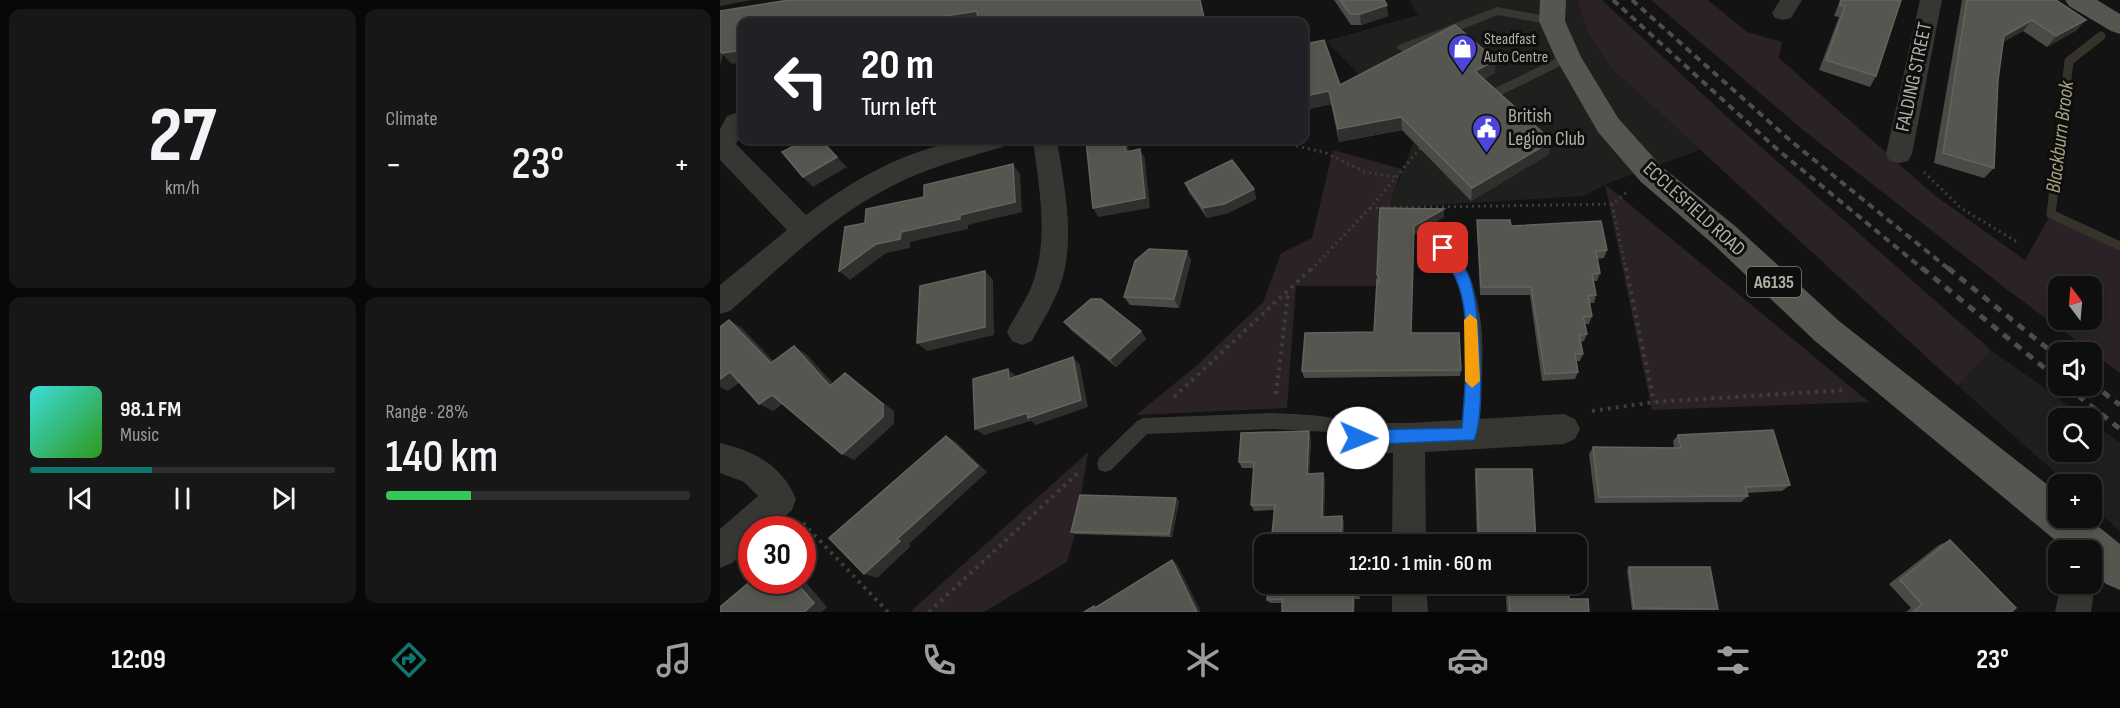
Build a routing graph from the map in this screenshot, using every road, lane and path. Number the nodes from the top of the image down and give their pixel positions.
1 (1489, 0) edge
2 (1930, 0) edge
3 (2078, 0) edge
4 (1552, 10) edge
5 (1497, 11) junction
6 (2120, 25) edge
7 (1403, 48) dead end
8 (1568, 57) junction
9 (1497, 92) edge
10 (736, 122) dead end
11 (1425, 143) edge
12 (979, 144) edge
13 (1045, 144) edge
14 (1289, 144) edge
15 (722, 150) edge
16 (1899, 154) joint
17 (1651, 174) junction
18 (1395, 177) junction
19 (1612, 204) junction
20 (1370, 208) junction
21 (805, 232) junction
22 (2017, 242) dead end
23 (1443, 248) dead end
24 (1288, 294) junction
25 (720, 302) edge
26 (1022, 332) dead end
27 (1896, 386) junction
28 (1654, 402) junction
29 (1272, 422) junction
30 (1143, 426) junction
31 (1564, 429) joint
32 (1469, 435) junction
33 (1358, 438) joint
34 (1409, 438) junction
35 (720, 458) edge
36 (1105, 464) joint
37 (780, 499) junction
38 (2072, 531) edge
39 (1408, 534) edge
40 (720, 551) edge
41 (2120, 570) edge
42 (1409, 594) edge
43 (2076, 594) edge
44 (888, 612) edge
45 (929, 612) edge
46 (1410, 612) edge
47 (2073, 612) edge

1 - 5 lane
2 - 16 street, FALDING STREET
3 - 6 main road
4 - 5 lane
4 - 8 main road, ECCLESFIELD ROAD / A6135
5 - 7 lane
8 - 9 lane
8 - 17 main road, ECCLESFIELD ROAD / A6135
10 - 15 street
11 - 18 path
12 - 21 street
13 - 26 street
14 - 18 path
15 - 21 street
16 - 22 path
17 - 19 path
17 - 27 main road, ECCLESFIELD ROAD / A6135
18 - 20 path
19 - 20 path
19 - 28 path
20 - 24 path
21 - 25 street
23 - 32 lane
24 - 29 path
24 - 30 path
27 - 28 path
27 - 38 main road, ECCLESFIELD ROAD / A6135
28 - 31 path
29 - 30 lane
29 - 33 lane
30 - 36 lane
31 - 32 street
32 - 34 street
33 - 34 street
34 - 39 street
35 - 37 street
36 - 45 path
37 - 40 street
37 - 44 path
38 - 41 main road, ECCLESFIELD ROAD / A6135
42 - 46 street
43 - 47 street

